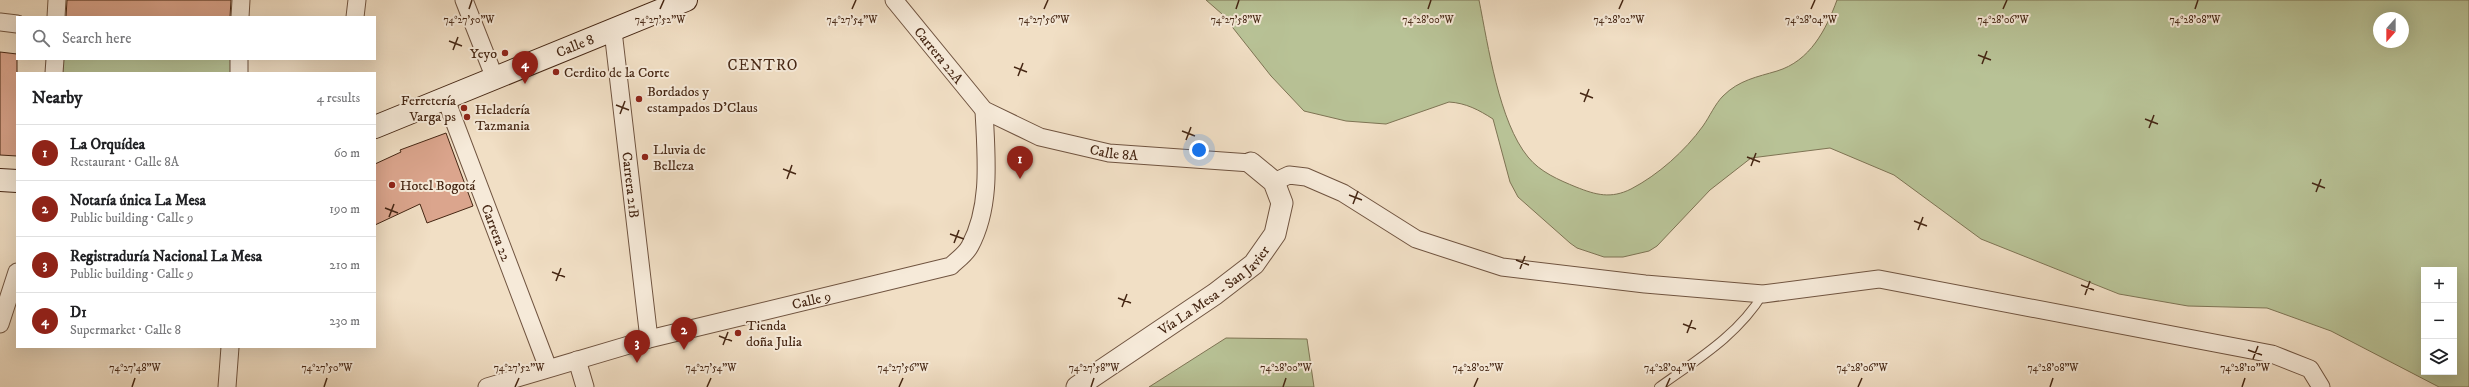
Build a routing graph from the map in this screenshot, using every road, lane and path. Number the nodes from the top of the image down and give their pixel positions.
1 (57, 0) edge
2 (241, 0) edge
3 (357, 0) edge
4 (464, 0) edge
5 (686, 0) edge
6 (894, 0) edge
7 (56, 16) edge
8 (240, 16) edge
9 (355, 16) edge
10 (0, 22) edge
11 (16, 24) edge
12 (613, 31) junction
13 (55, 60) edge
14 (239, 60) edge
15 (54, 72) edge
16 (239, 72) edge
17 (494, 76) junction
18 (445, 98) junction
19 (984, 110) junction
20 (376, 126) edge
21 (1251, 163) joint
22 (0, 180) edge
23 (16, 182) edge
24 (1274, 182) junction
25 (16, 275) edge
26 (1763, 294) junction
27 (0, 324) edge
28 (649, 339) junction
29 (230, 348) edge
30 (577, 360) junction
31 (548, 368) junction
32 (227, 387) edge
33 (486, 387) edge
34 (585, 387) edge
35 (1077, 387) edge
36 (1659, 387) edge
37 (2321, 387) edge

1 - 7 street
2 - 8 street
3 - 9 street
4 - 17 street
5 - 12 main road, Calle 8
6 - 19 street, Carrera 22A
10 - 11 street
12 - 17 main road, Calle 8
12 - 28 street, Carrera 21B
13 - 15 street
14 - 16 street
17 - 18 main road, Calle 8
18 - 20 main road, Calle 8
18 - 31 street, Carrera 22
19 - 21 street, Calle 8A
19 - 28 street, Calle 9
21 - 24 street, Vía La Mesa - San Javier
22 - 23 main road
24 - 26 street
24 - 35 street, Vía La Mesa - San Javier
25 - 27 street
26 - 36 lane
26 - 37 street
28 - 30 street, Calle 9
29 - 32 street
30 - 31 street, Calle 9
30 - 34 street
31 - 33 street, Calle 9

